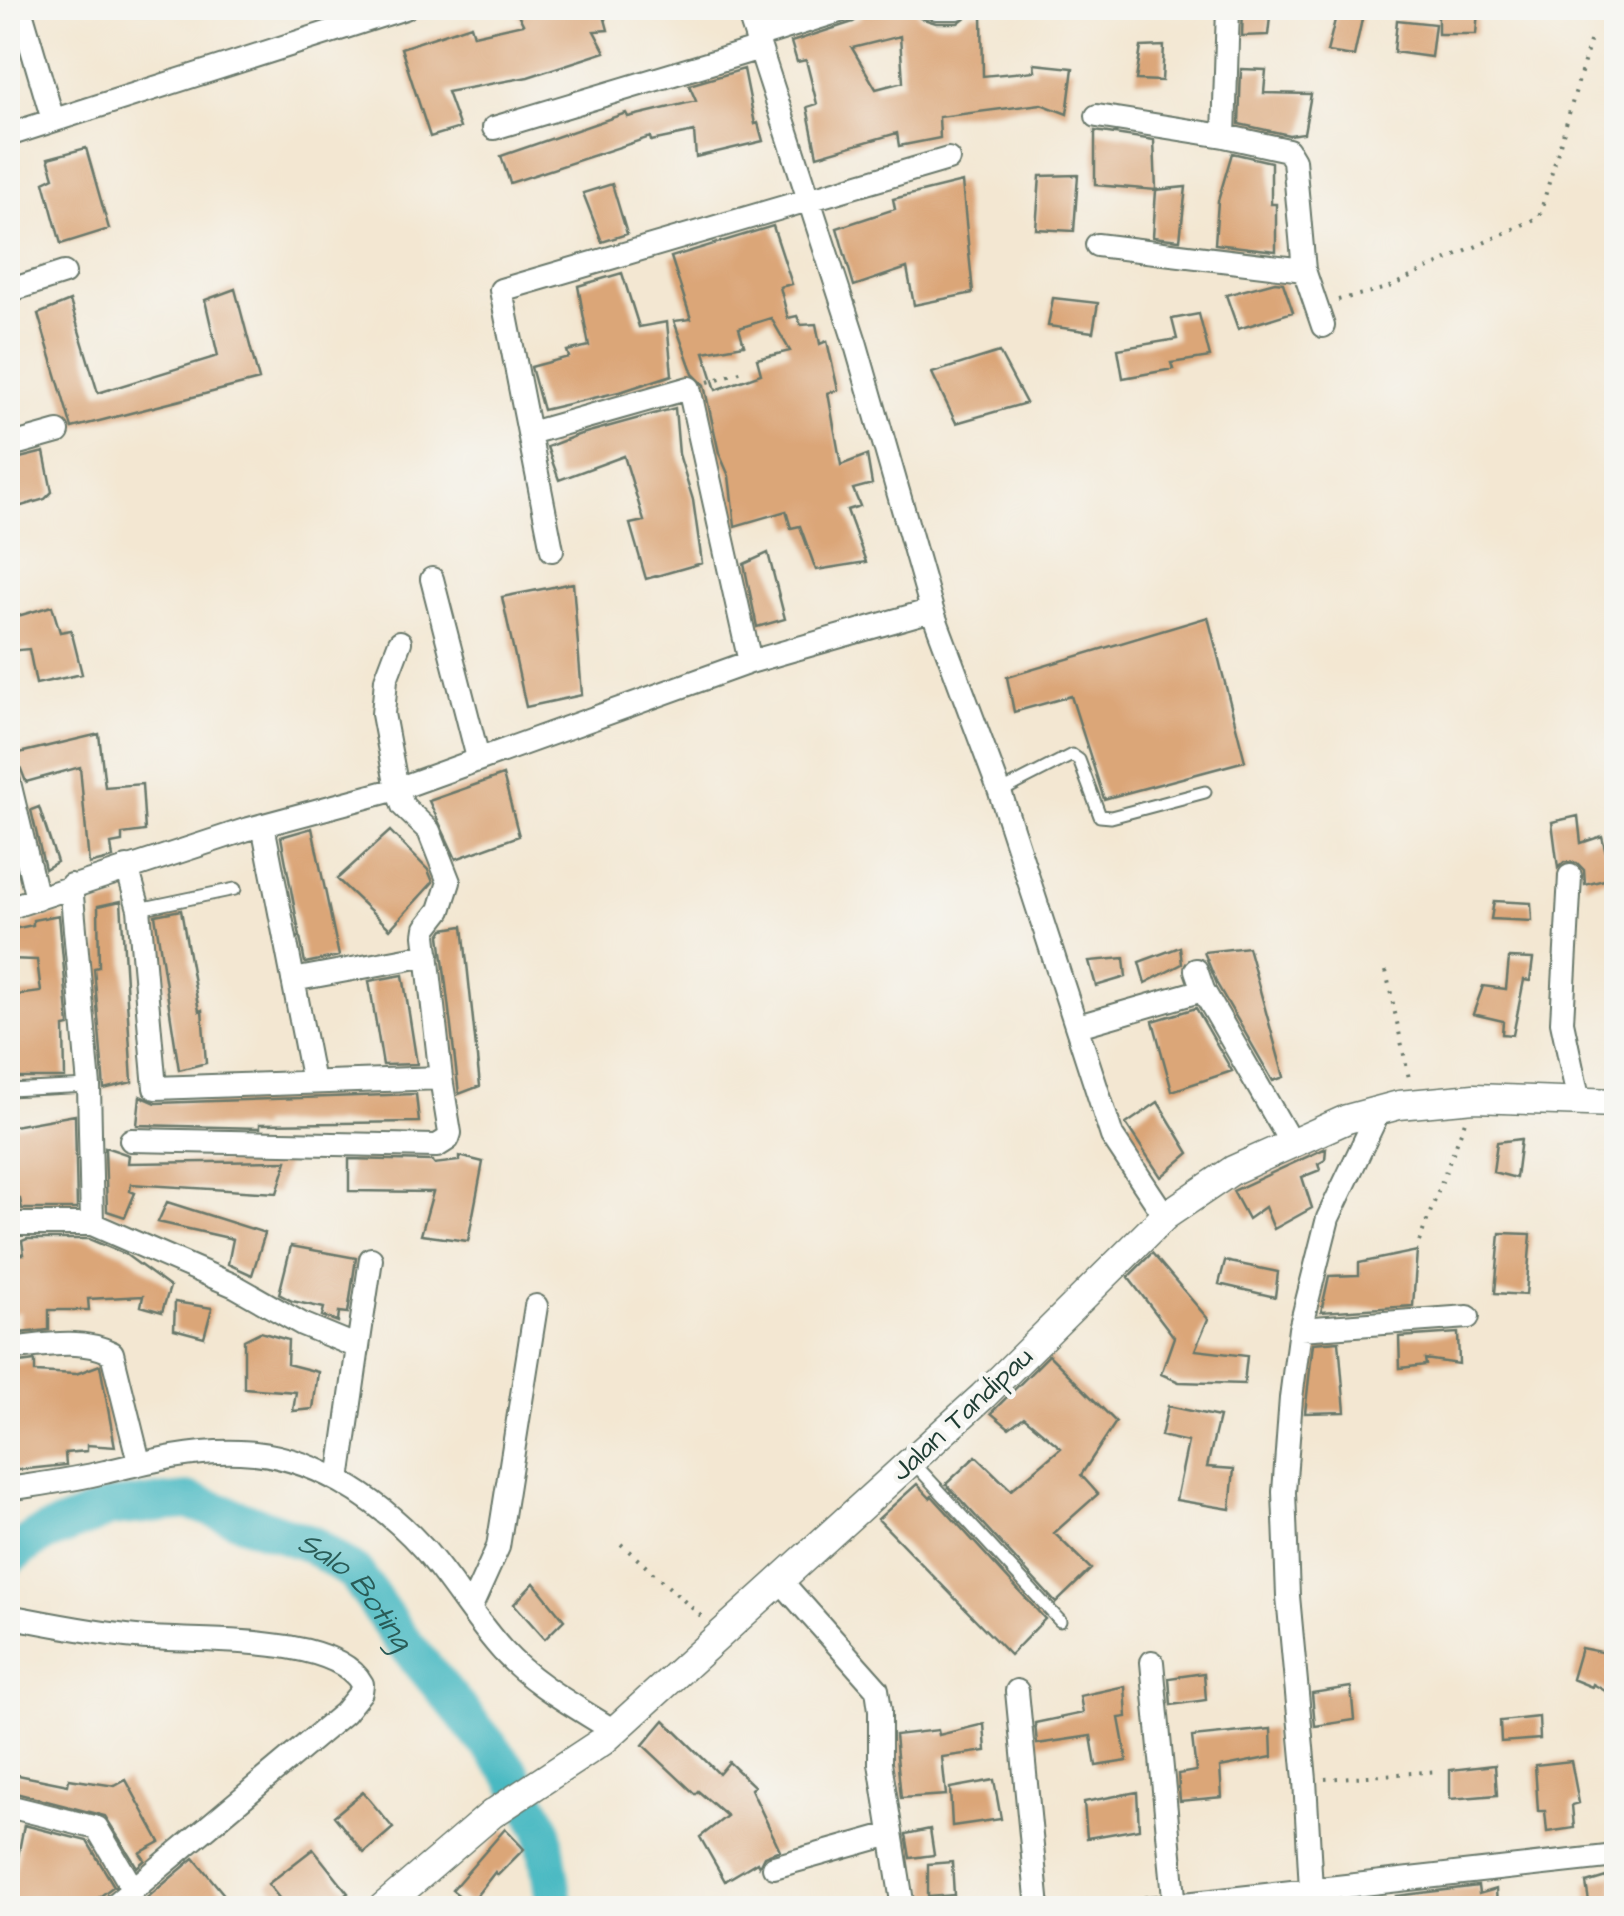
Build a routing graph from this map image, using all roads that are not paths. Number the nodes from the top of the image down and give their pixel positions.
1 (20, 8) edge
2 (405, 8) edge
3 (746, 8) edge
4 (849, 8) edge
5 (936, 8) edge
6 (957, 8) edge
7 (1228, 8) edge
8 (758, 42) junction
9 (1097, 116) dead end
10 (53, 120) junction
11 (494, 128) dead end
12 (8, 135) edge
13 (1224, 136) junction
14 (948, 159) dead end
15 (809, 197) junction
16 (1096, 246) dead end
17 (1304, 270) junction
18 (64, 273) dead end
19 (8, 291) edge
20 (1319, 316) road end
21 (58, 432) dead end
22 (530, 433) junction
23 (8, 446) edge
24 (552, 550) dead end
25 (432, 579) dead end
26 (932, 610) junction
27 (400, 642) dead end
28 (750, 662) junction
29 (478, 758) junction
30 (8, 778) edge
31 (397, 789) junction
32 (1000, 792) junction
33 (1205, 792) dead end
34 (262, 825) junction
35 (127, 868) junction
36 (1570, 876) dead end
37 (71, 885) junction
38 (235, 890) dead end
39 (37, 899) junction
40 (8, 908) edge
41 (140, 909) junction
42 (428, 955) junction
43 (293, 980) junction
44 (1078, 1026) junction
45 (441, 1078) junction
46 (313, 1082) junction
47 (88, 1086) junction
48 (8, 1090) edge
49 (1579, 1102) junction
50 (1616, 1103) edge
51 (1380, 1109) junction
52 (131, 1140) dead end
53 (1290, 1142) junction
54 (1164, 1216) junction
55 (8, 1224) edge
56 (92, 1224) junction
57 (371, 1259) dead end
58 (536, 1306) dead end
59 (1468, 1317) dead end
60 (1300, 1329) junction
61 (358, 1347) junction
62 (8, 1349) edge
63 (911, 1460) junction
64 (139, 1462) junction
65 (339, 1480) junction
66 (8, 1488) edge
67 (779, 1579) junction
68 (470, 1609) junction
69 (8, 1616) edge
70 (1060, 1621) dead end
71 (1152, 1662) dead end
72 (1017, 1691) dead end
73 (608, 1736) junction
74 (8, 1806) edge
75 (891, 1834) junction
76 (1616, 1856) edge
77 (774, 1867) dead end
78 (134, 1889) junction
79 (1311, 1899) edge
80 (1175, 1907) edge
81 (111, 1908) edge
82 (382, 1908) edge
83 (903, 1908) edge
84 (1038, 1908) edge
85 (1148, 1908) edge

1 - 10 street
2 - 10 street
3 - 8 street
4 - 8 street
5 - 6 street
7 - 13 street
8 - 11 street
8 - 15 street
9 - 13 street
10 - 12 street
13 - 17 street
14 - 15 street
15 - 22 street
15 - 26 street
16 - 17 street
17 - 20 street
18 - 19 street
21 - 23 street
22 - 24 street
22 - 28 street
25 - 29 street
26 - 28 street
26 - 32 street
27 - 31 street
28 - 29 street
29 - 31 street
30 - 39 street
31 - 34 street
31 - 42 street
32 - 33 lane
32 - 44 street
34 - 35 street
34 - 43 street
35 - 37 street
35 - 41 street
36 - 49 street
37 - 39 street
37 - 47 street
38 - 41 lane
39 - 40 street
41 - 46 street
42 - 43 street
42 - 45 street
43 - 46 street
44 - 53 street
44 - 54 street
45 - 46 street
45 - 52 street
47 - 48 lane
47 - 56 street
49 - 50 street, Jalan Tandipau
49 - 51 street, Jalan Tandipau
51 - 53 street, Jalan Tandipau
51 - 60 street
53 - 54 street, Jalan Tandipau
54 - 63 street, Jalan Tandipau
55 - 56 street
56 - 61 street
57 - 61 street
58 - 68 street
59 - 60 street
60 - 79 street
61 - 65 street
62 - 64 street
63 - 67 street, Jalan Tandipau
63 - 70 lane
64 - 65 street
64 - 66 street
65 - 68 street
67 - 73 street, Jalan Tandipau
67 - 75 street
68 - 73 street
69 - 78 street
71 - 80 street
72 - 84 street
73 - 82 street, Jalan Tandipau
74 - 78 street
75 - 77 street
75 - 83 street
76 - 79 street
78 - 81 street
79 - 80 street
80 - 85 street

